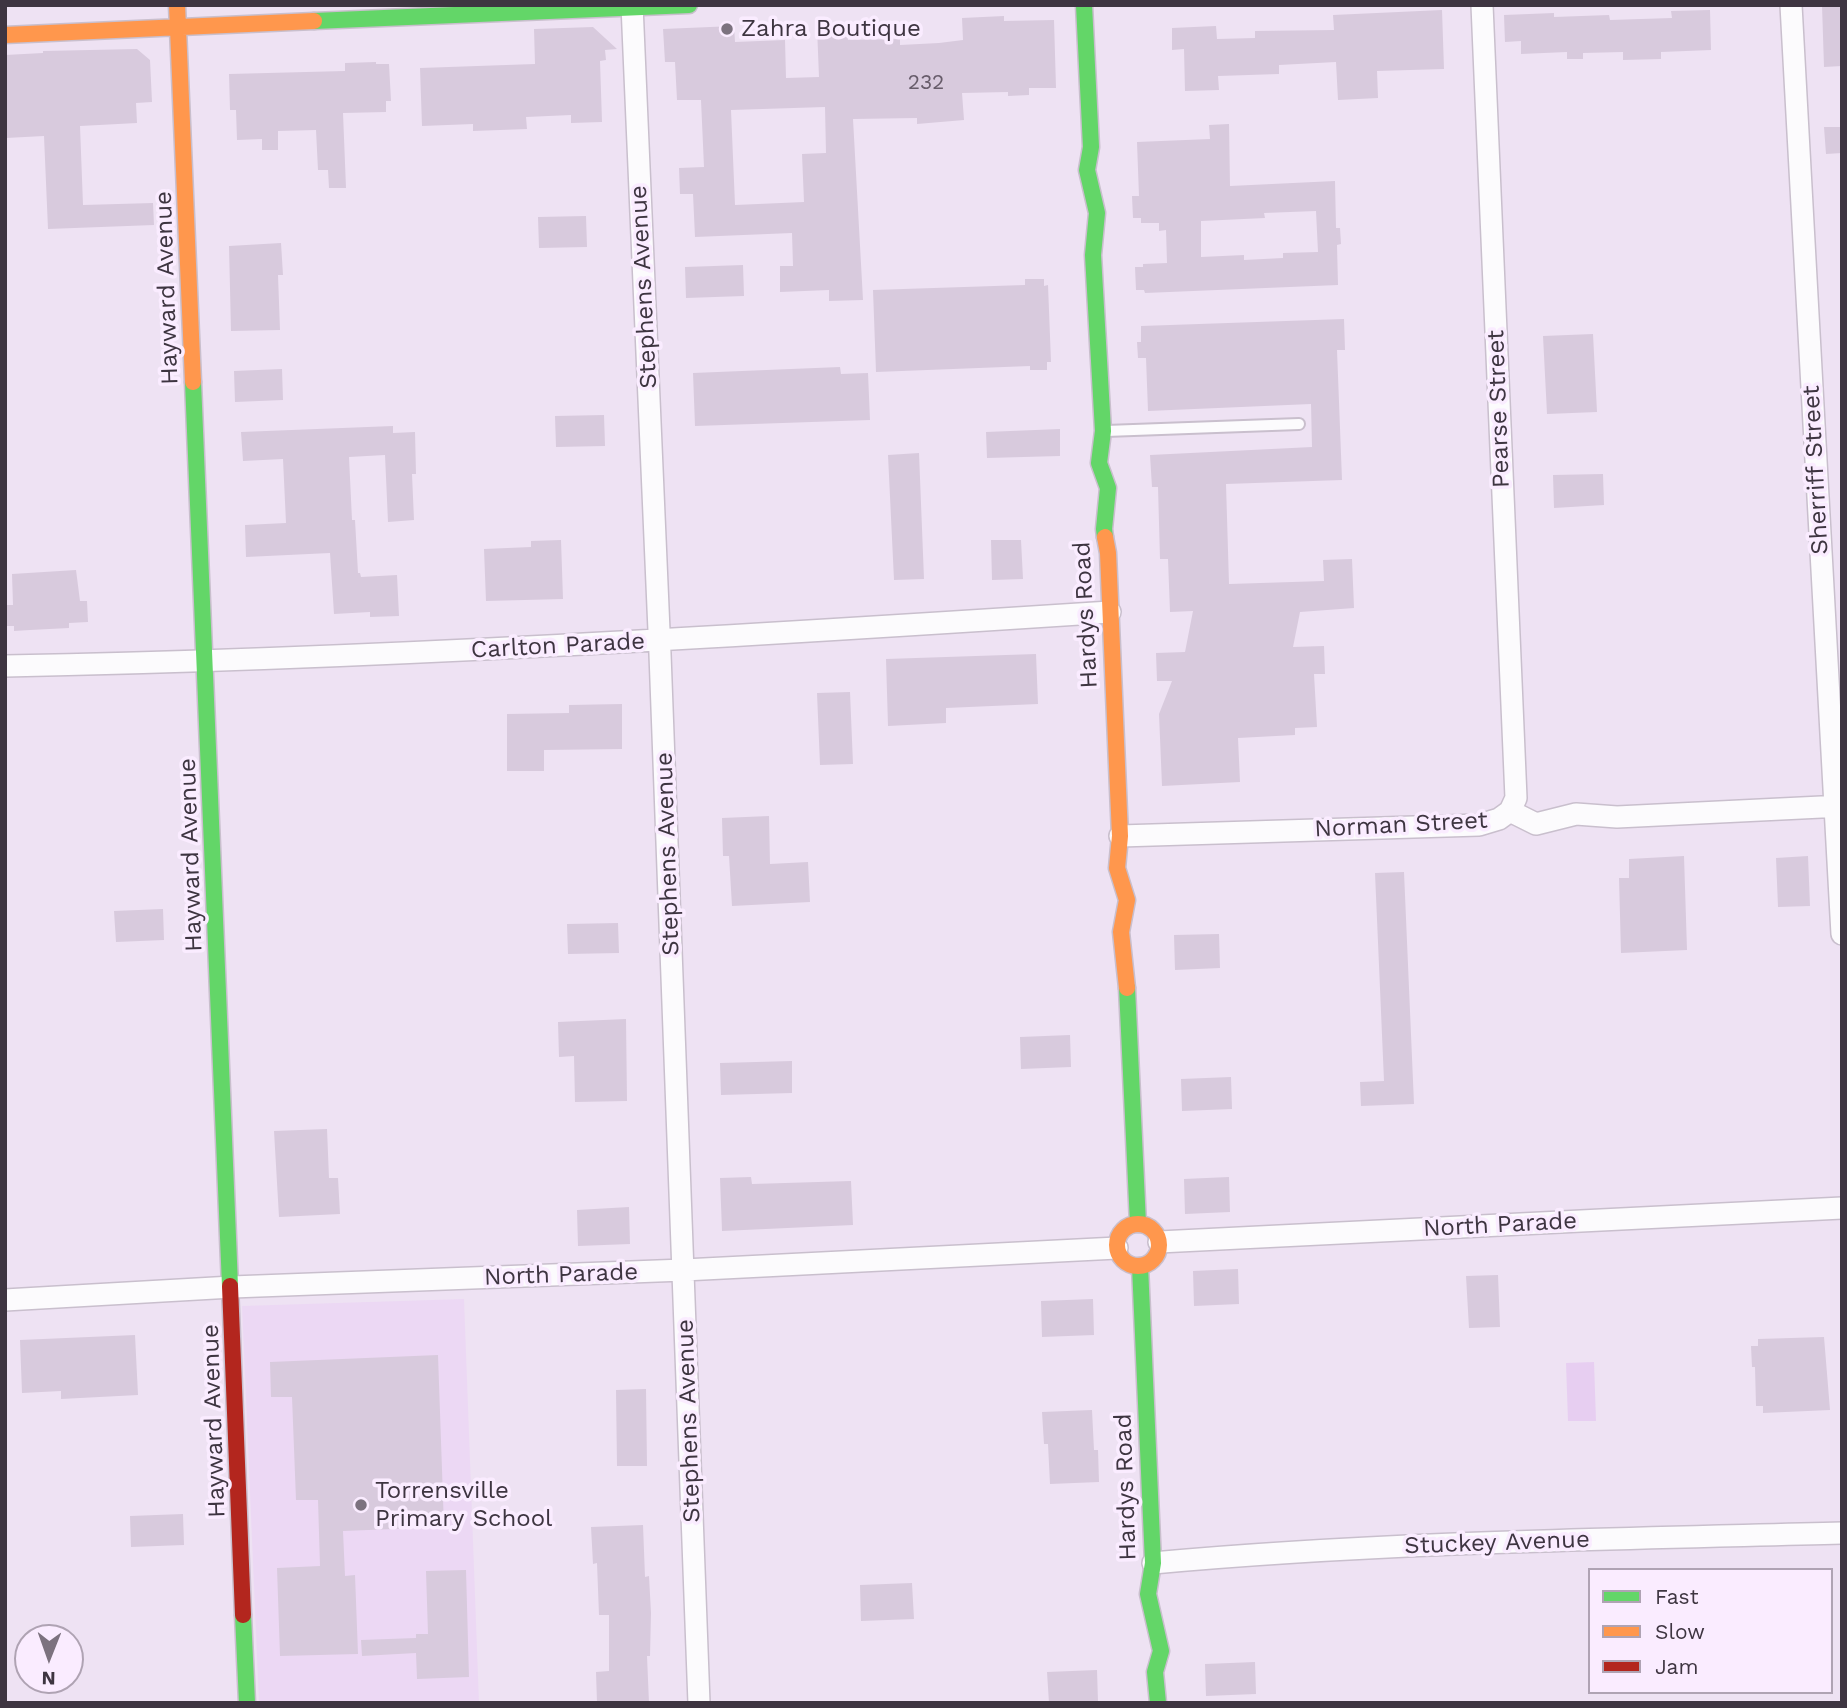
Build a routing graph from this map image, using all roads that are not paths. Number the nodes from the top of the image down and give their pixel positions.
1 (177, 5) edge
2 (689, 5) edge
3 (1084, 5) edge
4 (1482, 5) edge
5 (1791, 5) edge
6 (632, 6) edge
7 (178, 27) junction
8 (5, 35) edge
9 (1299, 424) dead end
10 (1103, 431) junction
11 (1110, 612) junction
12 (659, 642) junction
13 (205, 662) junction
14 (5, 666) edge
15 (1838, 806) edge
16 (1510, 811) junction
17 (1120, 836) junction
18 (1842, 934) edge
19 (1842, 1208) edge
20 (1138, 1224) junction
21 (1159, 1242) junction
22 (1117, 1248) junction
23 (1140, 1266) junction
24 (684, 1270) junction
25 (232, 1287) junction
26 (5, 1300) edge
27 (1842, 1533) edge
28 (1153, 1563) junction
29 (247, 1703) edge
30 (699, 1703) edge
31 (1158, 1703) edge

1 - 7 street, Hayward Avenue
2 - 6 street
3 - 10 street, Hardys Road
4 - 16 street, Pearse Street
5 - 15 street, Sherriff Street
6 - 7 street
6 - 12 street, Stephens Avenue
7 - 8 street
7 - 13 street, Hayward Avenue
9 - 10 lane
10 - 11 street, Hardys Road
11 - 12 street, Carlton Parade
11 - 17 street, Hardys Road
12 - 13 street, Carlton Parade
12 - 24 street, Stephens Avenue
13 - 14 street, Carlton Parade
13 - 25 street, Hayward Avenue
15 - 16 street, Norman Street
15 - 18 street, Sherriff Street
16 - 17 street, Norman Street
17 - 20 street, Hardys Road
19 - 21 street, North Parade
20 - 21 street
20 - 22 street
21 - 23 street
22 - 23 street
22 - 24 street, North Parade
23 - 28 street, Hardys Road
24 - 25 street, North Parade
24 - 30 street, Stephens Avenue
25 - 26 street, North Parade
25 - 29 street, Hayward Avenue
27 - 28 street, Stuckey Avenue
28 - 31 street, Hardys Road

